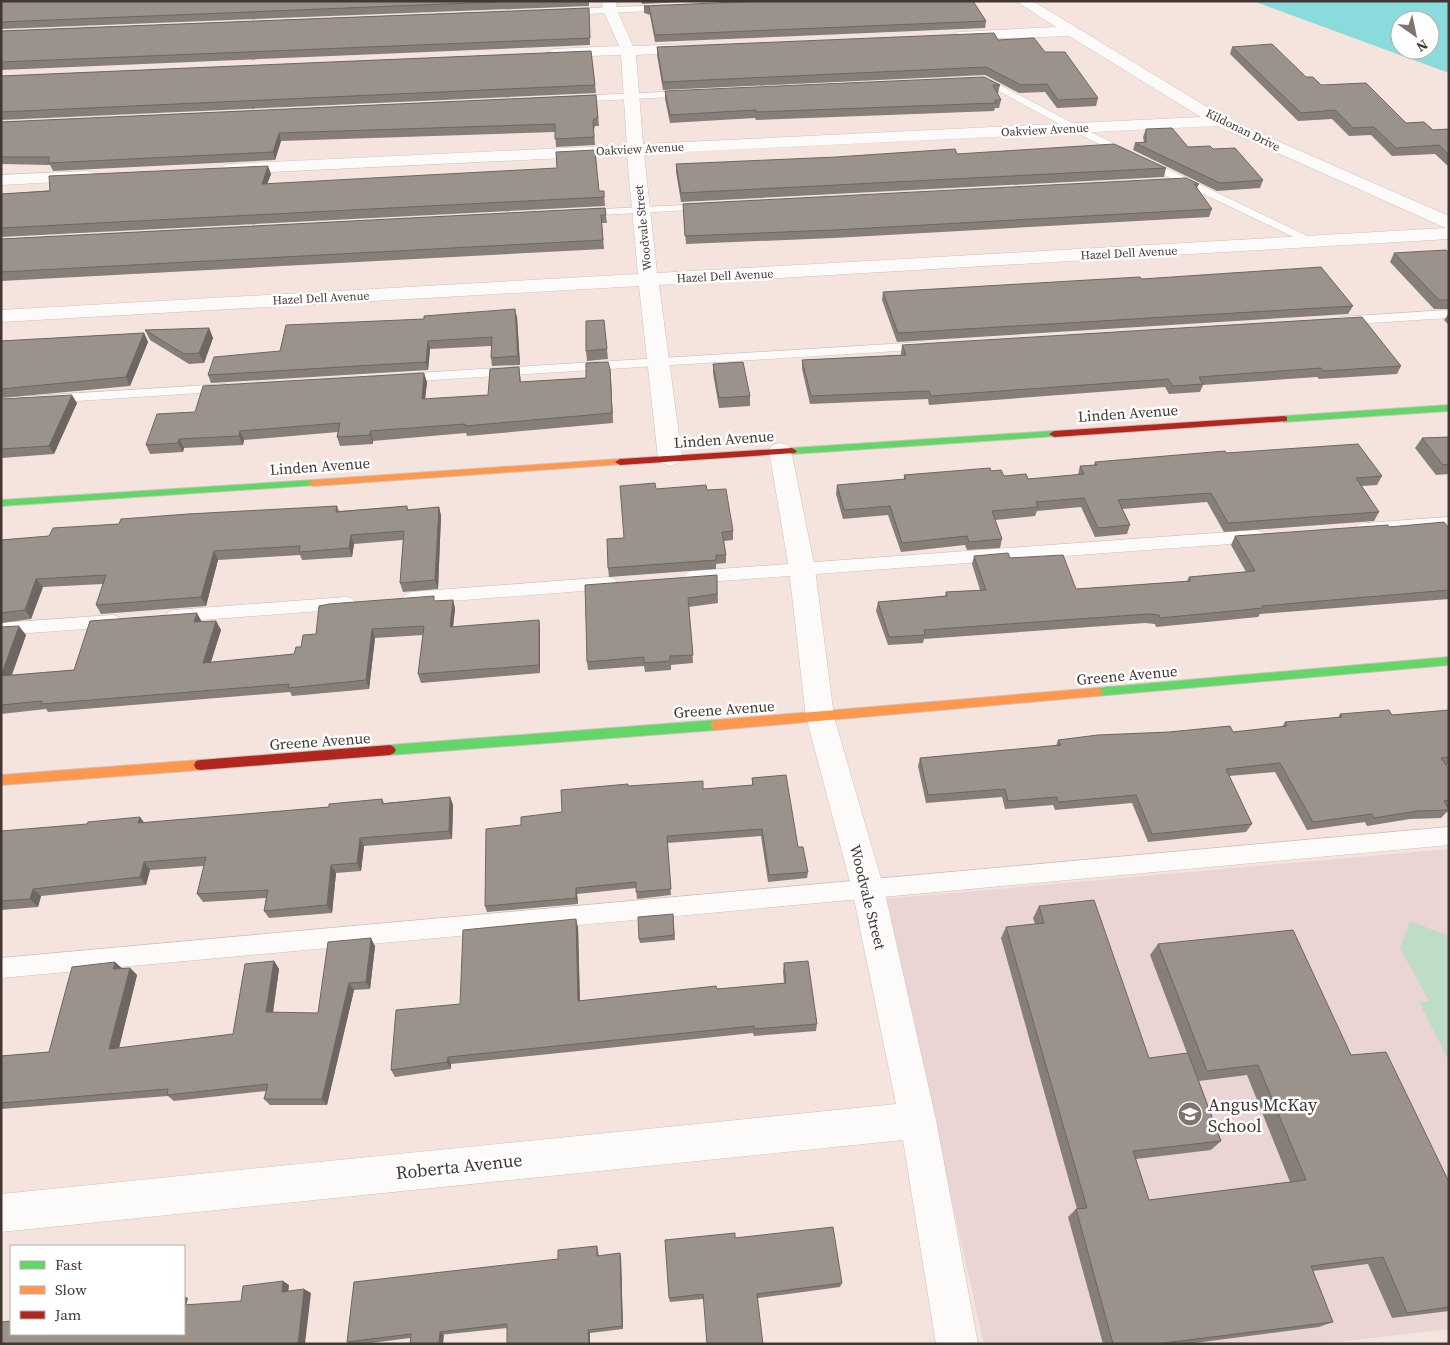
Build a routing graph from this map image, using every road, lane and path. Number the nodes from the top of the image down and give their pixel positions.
1 (1023, 1) edge
2 (610, 6) edge
3 (682, 7) edge
4 (560, 12) edge
5 (1074, 31) junction
6 (940, 37) edge
7 (704, 47) edge
8 (628, 50) junction
9 (538, 54) edge
10 (966, 81) edge
11 (702, 93) edge
12 (631, 96) junction
13 (562, 100) edge
14 (1219, 121) junction
15 (1074, 128) junction
16 (636, 149) junction
17 (210, 170) edge
18 (100, 175) edge
19 (1, 180) edge
20 (1186, 181) junction
21 (1157, 183) edge
22 (714, 206) edge
23 (640, 210) junction
24 (570, 214) edge
25 (1449, 223) edge
26 (1449, 233) edge
27 (1314, 242) junction
28 (649, 280) junction
29 (1449, 314) edge
30 (1, 316) edge
31 (1328, 322) edge
32 (942, 345) edge
33 (660, 363) junction
34 (390, 379) edge
35 (241, 388) edge
36 (1, 402) edge
37 (1449, 408) edge
38 (780, 450) junction
39 (670, 458) junction
40 (1, 503) edge
41 (1449, 522) edge
42 (1350, 529) edge
43 (1271, 535) edge
44 (802, 569) junction
45 (674, 578) edge
46 (624, 582) edge
47 (397, 599) edge
48 (367, 602) edge
49 (160, 617) edge
50 (130, 620) edge
51 (1, 629) edge
52 (1449, 661) edge
53 (820, 717) junction
54 (1, 780) edge
55 (1449, 836) edge
56 (868, 889) junction
57 (1, 968) edge
58 (918, 1120) junction
59 (1, 1213) edge
60 (957, 1344) edge

1 - 5 street, Kildonan Drive
2 - 3 lane
2 - 4 lane
2 - 8 street, Woodvale Street
5 - 6 street
5 - 14 street, Kildonan Drive
7 - 8 street
8 - 9 street
8 - 12 street, Woodvale Street
10 - 15 lane
11 - 12 lane
12 - 13 lane
12 - 16 street, Woodvale Street
14 - 15 street, Oakview Avenue
14 - 25 street, Kildonan Drive
15 - 16 street, Oakview Avenue
15 - 20 lane
16 - 17 street, Oakview Avenue
16 - 23 street, Woodvale Street
18 - 19 street
20 - 21 lane
20 - 27 lane
22 - 23 lane
23 - 24 lane
23 - 28 street, Woodvale Street
26 - 27 street, Hazel Dell Avenue
27 - 28 street, Hazel Dell Avenue
28 - 30 street, Hazel Dell Avenue
28 - 33 street, Woodvale Street
29 - 31 lane
32 - 33 lane
33 - 34 lane
33 - 39 street, Woodvale Street
35 - 36 lane
37 - 38 street, Linden Avenue
38 - 39 street, Linden Avenue
38 - 44 street, Woodvale Street
39 - 40 street, Linden Avenue
41 - 42 lane
43 - 44 lane
44 - 45 lane
44 - 53 street, Woodvale Street
46 - 47 lane
48 - 49 lane
50 - 51 lane
52 - 53 street, Greene Avenue
53 - 54 street, Greene Avenue
53 - 56 street, Woodvale Street
55 - 56 lane
56 - 57 lane
56 - 58 street, Woodvale Street
58 - 59 street, Roberta Avenue
58 - 60 street, Woodvale Street

